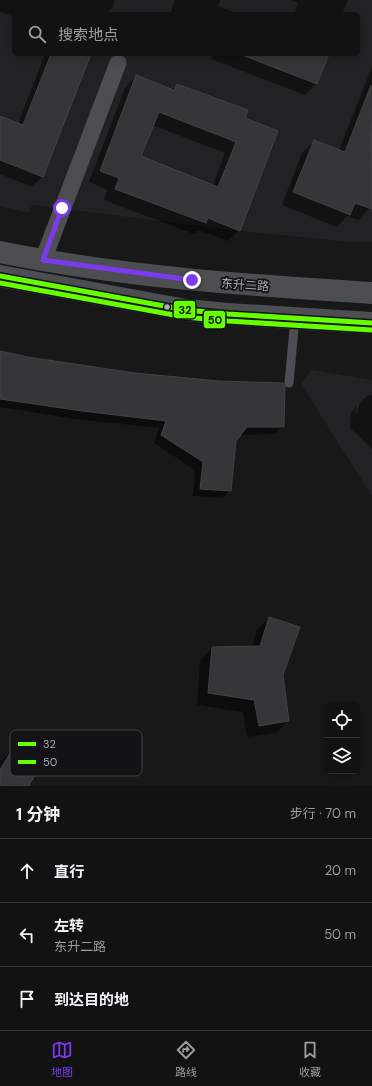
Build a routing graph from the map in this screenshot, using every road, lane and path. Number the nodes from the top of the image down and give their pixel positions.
1 (118, 63) dead end
2 (0, 252) edge
3 (43, 260) junction
4 (0, 276) edge
5 (372, 293) edge
6 (295, 318) junction
7 (372, 323) edge
8 (290, 383) dead end

1 - 3 street
2 - 3 street, 东升二路
3 - 5 street, 东升二路
4 - 6 street
6 - 7 street
6 - 8 lane

